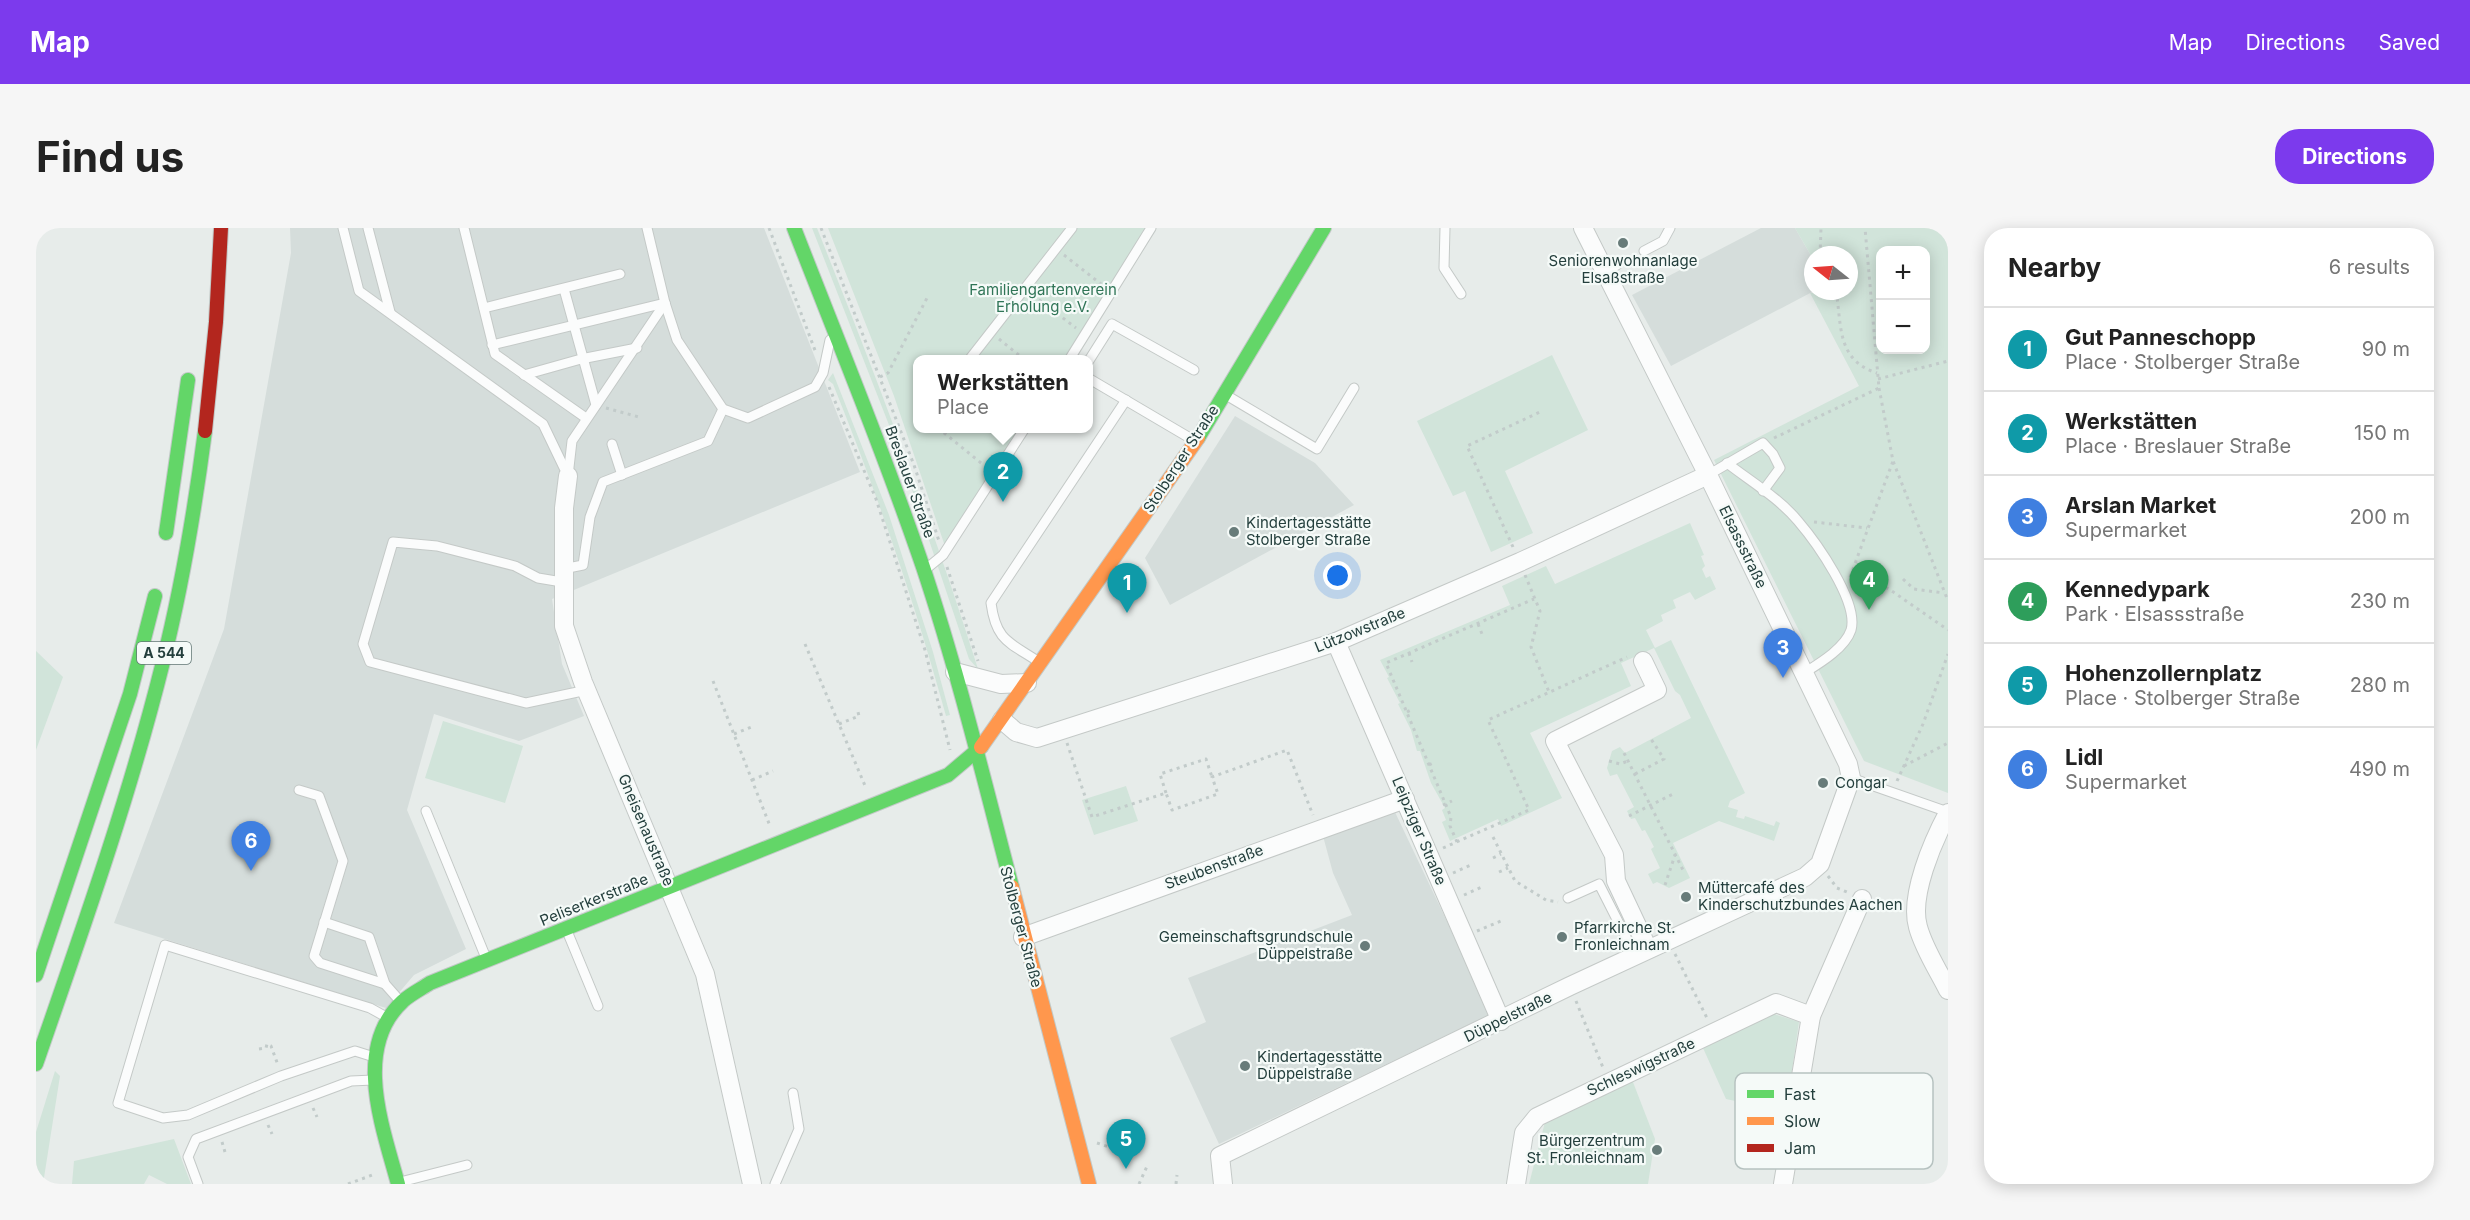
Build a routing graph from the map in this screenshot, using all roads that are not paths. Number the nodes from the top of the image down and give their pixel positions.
1 (221, 228) edge
2 (344, 228) edge
3 (368, 228) edge
4 (464, 228) edge
5 (648, 228) edge
6 (794, 228) edge
7 (1072, 228) edge
8 (1151, 228) edge
9 (1324, 228) edge
10 (1446, 228) edge
11 (1583, 228) edge
12 (1670, 228) edge
13 (1644, 251) dead end
14 (620, 274) dead end
15 (564, 290) junction
16 (1461, 294) dead end
17 (665, 303) junction
18 (484, 308) junction
19 (390, 312) junction
20 (573, 324) junction
21 (833, 326) junction
22 (492, 345) junction
23 (637, 348) junction
24 (973, 355) edge
25 (1072, 355) edge
26 (1093, 355) edge
27 (581, 359) junction
28 (190, 362) dead end
29 (1194, 370) dead end
30 (525, 375) junction
31 (1093, 380) edge
32 (1354, 388) dead end
33 (1224, 393) junction
34 (1126, 400) junction
35 (596, 405) junction
36 (723, 409) junction
37 (586, 418) junction
38 (1022, 433) edge
39 (1196, 441) junction
40 (612, 444) dead end
41 (1727, 463) junction
42 (622, 475) junction
43 (1708, 475) junction
44 (568, 476) junction
45 (1763, 491) junction
46 (163, 549) dead end
47 (924, 570) junction
48 (562, 575) junction
49 (157, 585) dead end
50 (1336, 642) junction
51 (1636, 658) road end
52 (1041, 663) junction
53 (955, 672) junction
54 (1804, 673) junction
55 (1027, 683) junction
56 (587, 690) junction
57 (1002, 720) junction
58 (976, 754) junction
59 (1851, 778) junction
60 (299, 790) dead end
61 (1405, 799) junction
62 (426, 811) dead end
63 (1948, 813) edge
64 (670, 887) junction
65 (1568, 898) road end
66 (1861, 902) dead end
67 (324, 922) junction
68 (566, 929) junction
69 (1023, 937) junction
70 (1641, 952) junction
71 (487, 961) junction
72 (36, 975) edge
73 (385, 984) junction
74 (1948, 990) edge
75 (401, 1002) junction
76 (598, 1006) dead end
77 (1811, 1016) junction
78 (388, 1018) junction
79 (1501, 1021) junction
80 (374, 1057) junction
81 (36, 1064) edge
82 (1802, 1073) edge
83 (373, 1080) junction
84 (793, 1094) dead end
85 (467, 1166) dead end
86 (1786, 1169) edge
87 (396, 1179) edge
88 (198, 1184) edge
89 (752, 1184) edge
90 (775, 1184) edge
91 (1089, 1184) edge
92 (1223, 1184) edge
93 (1516, 1184) edge
94 (1783, 1184) edge

1 - 81 main road, A 544
2 - 19 lane
3 - 19 lane
4 - 18 lane
5 - 17 lane
6 - 21 main road, Breslauer Straße
7 - 24 lane
8 - 25 lane
9 - 33 main road, Stolberger Straße
10 - 16 lane
11 - 43 street, Elsassstraße
12 - 13 lane
14 - 15 lane
15 - 18 lane
15 - 20 lane
17 - 20 lane
17 - 23 lane
17 - 36 lane
18 - 22 lane
19 - 44 lane
20 - 22 lane
20 - 27 lane
21 - 36 lane
21 - 47 main road, Breslauer Straße
22 - 30 lane
23 - 27 lane
23 - 35 lane
26 - 29 lane
27 - 30 lane
27 - 35 lane
28 - 46 main road
30 - 37 lane
31 - 34 lane
32 - 33 lane
33 - 39 main road, Stolberger Straße
34 - 39 lane
34 - 52 lane
35 - 37 lane
36 - 42 lane
37 - 44 lane
38 - 47 lane
39 - 52 main road, Stolberger Straße
40 - 42 lane
41 - 43 lane
41 - 45 lane
41 - 45 lane
42 - 48 lane
43 - 50 street, Lützowstraße
43 - 54 street, Elsassstraße
44 - 48 street, Gneisenaustraße
45 - 54 lane
47 - 53 main road, Breslauer Straße
48 - 56 street, Gneisenaustraße
48 - 56 lane
49 - 72 main road, A 544
50 - 57 street, Lützowstraße
50 - 61 street, Leipziger Straße
51 - 70 street
52 - 55 main road, Stolberger Straße
53 - 55 street
53 - 58 main road, Breslauer Straße
54 - 59 street, Elsassstraße
55 - 57 main road, Stolberger Straße
56 - 64 street, Gneisenaustraße
57 - 58 main road, Stolberger Straße
58 - 64 main road, Peliserkerstraße
58 - 69 main road, Stolberger Straße
59 - 63 lane
59 - 70 street, Düppelstraße
60 - 67 lane
61 - 69 street, Steubenstraße
61 - 79 street, Leipziger Straße
62 - 71 lane
63 - 74 street
64 - 68 main road, Peliserkerstraße
64 - 89 street, Gneisenaustraße
65 - 70 lane
66 - 77 street
67 - 73 lane
67 - 73 lane
68 - 71 main road, Peliserkerstraße
68 - 76 lane
69 - 91 main road, Stolberger Straße
70 - 79 street, Düppelstraße
71 - 75 main road, Peliserkerstraße
73 - 75 lane
75 - 78 main road, Peliserkerstraße
77 - 82 street
77 - 93 street, Schleswigstraße
78 - 80 main road, Peliserkerstraße
78 - 80 lane
79 - 92 street, Düppelstraße
80 - 83 main road, Peliserkerstraße
83 - 87 main road, Peliserkerstraße
83 - 88 lane
84 - 90 lane
85 - 87 lane
86 - 94 street

